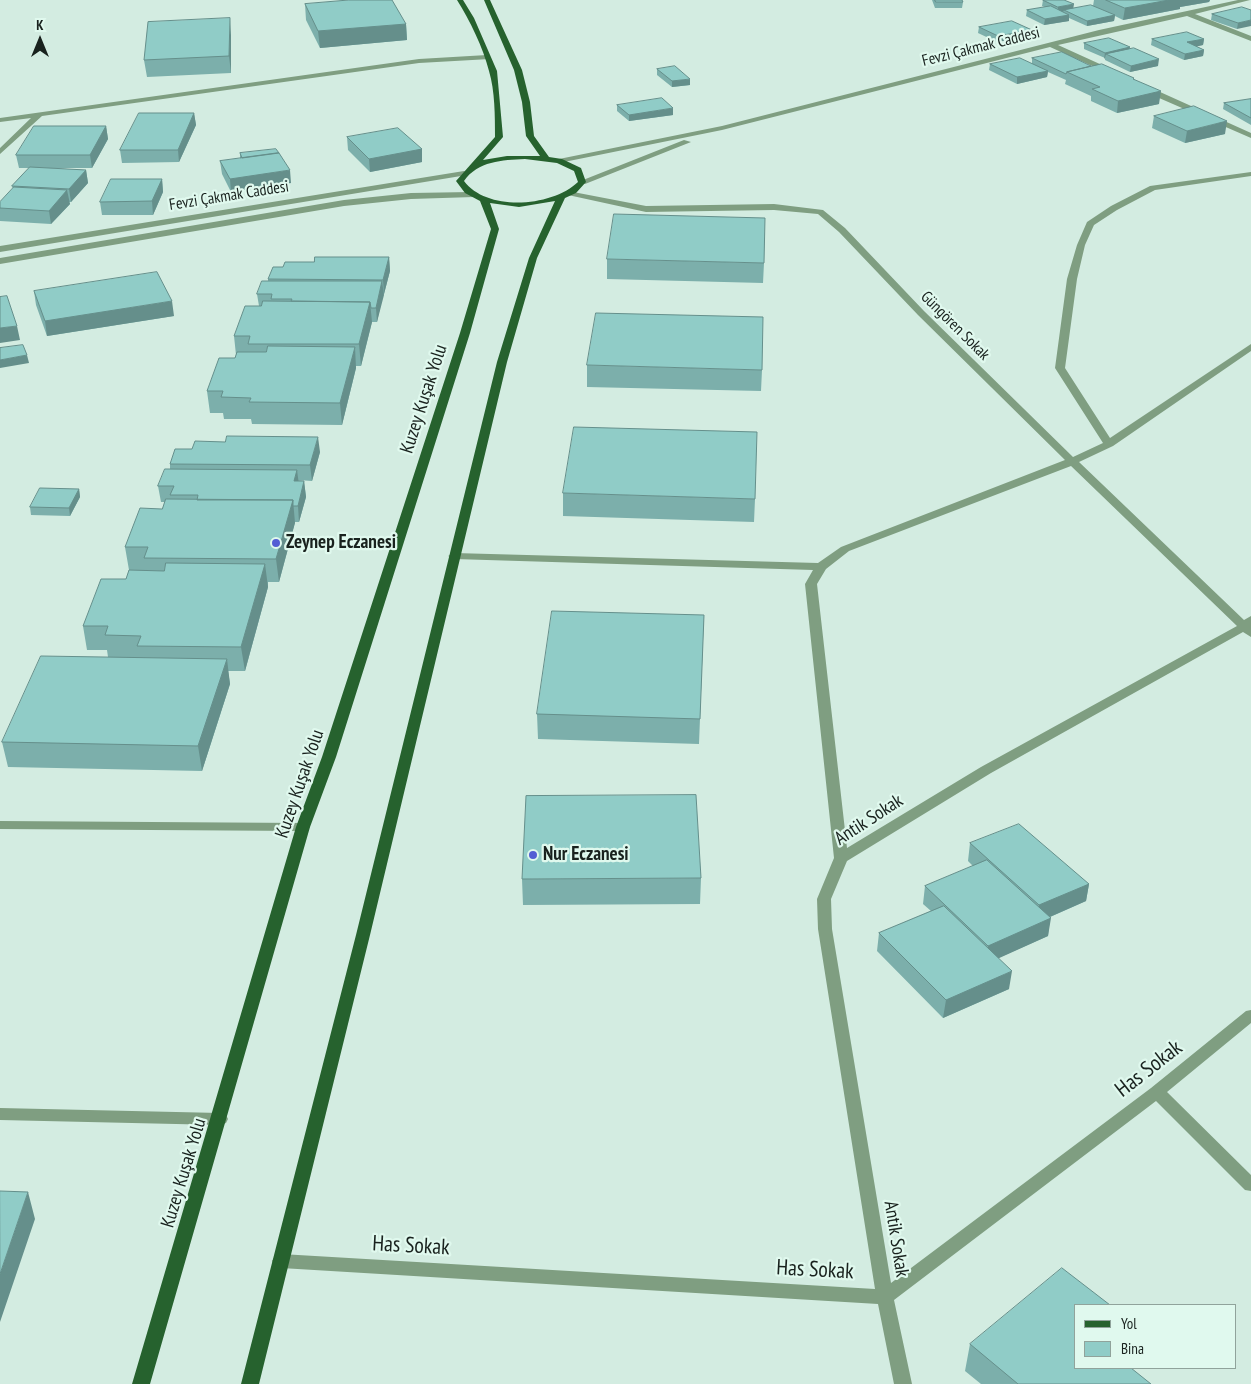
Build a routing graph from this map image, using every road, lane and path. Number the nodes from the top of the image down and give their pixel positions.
1 (460, 0) edge
2 (487, 0) edge
3 (1247, 0) edge
4 (1189, 14) junction
5 (1251, 38) edge
6 (1051, 45) junction
7 (487, 57) junction
8 (1114, 74) edge
9 (1142, 86) edge
10 (40, 114) junction
11 (0, 120) edge
12 (722, 128) junction
13 (1251, 136) edge
14 (0, 152) edge
15 (545, 158) junction
16 (559, 161) junction
17 (473, 166) junction
18 (464, 173) junction
19 (1251, 174) edge
20 (582, 182) junction
21 (566, 196) junction
22 (478, 198) junction
23 (0, 249) edge
24 (0, 261) edge
25 (1251, 348) edge
26 (1109, 444) junction
27 (1073, 461) junction
28 (454, 556) junction
29 (821, 567) junction
30 (1249, 627) edge
31 (0, 825) edge
32 (304, 827) junction
33 (841, 858) junction
34 (1251, 1015) edge
35 (1157, 1092) junction
36 (0, 1114) edge
37 (220, 1119) junction
38 (1251, 1185) edge
39 (281, 1261) junction
40 (886, 1297) junction
41 (140, 1384) edge
42 (250, 1384) edge
43 (903, 1384) edge

1 - 7 main road
2 - 15 main road
3 - 4 street, Fevzi Çakmak Caddesi
4 - 5 street
4 - 6 street, Fevzi Çakmak Caddesi
6 - 8 street
6 - 12 street, Fevzi Çakmak Caddesi
7 - 10 street
7 - 17 main road
9 - 13 street
10 - 11 street
10 - 14 street
12 - 16 street
12 - 20 street
15 - 16 main road
15 - 17 main road
16 - 20 main road
17 - 18 main road
18 - 22 main road, Kuzey Kuşak Yolu
18 - 23 street, Fevzi Çakmak Caddesi
19 - 26 street
20 - 21 main road
21 - 22 main road
21 - 27 street, Güngören Sokak
21 - 28 main road
22 - 24 street
22 - 32 main road, Kuzey Kuşak Yolu
25 - 26 street
26 - 27 street
27 - 29 street
27 - 30 street, Güngören Sokak
28 - 29 street
28 - 39 main road
29 - 33 street
30 - 33 street, Antik Sokak
31 - 32 street
32 - 37 main road, Kuzey Kuşak Yolu
33 - 40 street, Antik Sokak
34 - 35 street, Has Sokak
35 - 38 street
35 - 40 street, Has Sokak
36 - 37 street
37 - 41 main road, Kuzey Kuşak Yolu
39 - 40 street, Has Sokak
39 - 42 main road
40 - 43 street, Antik Sokak

